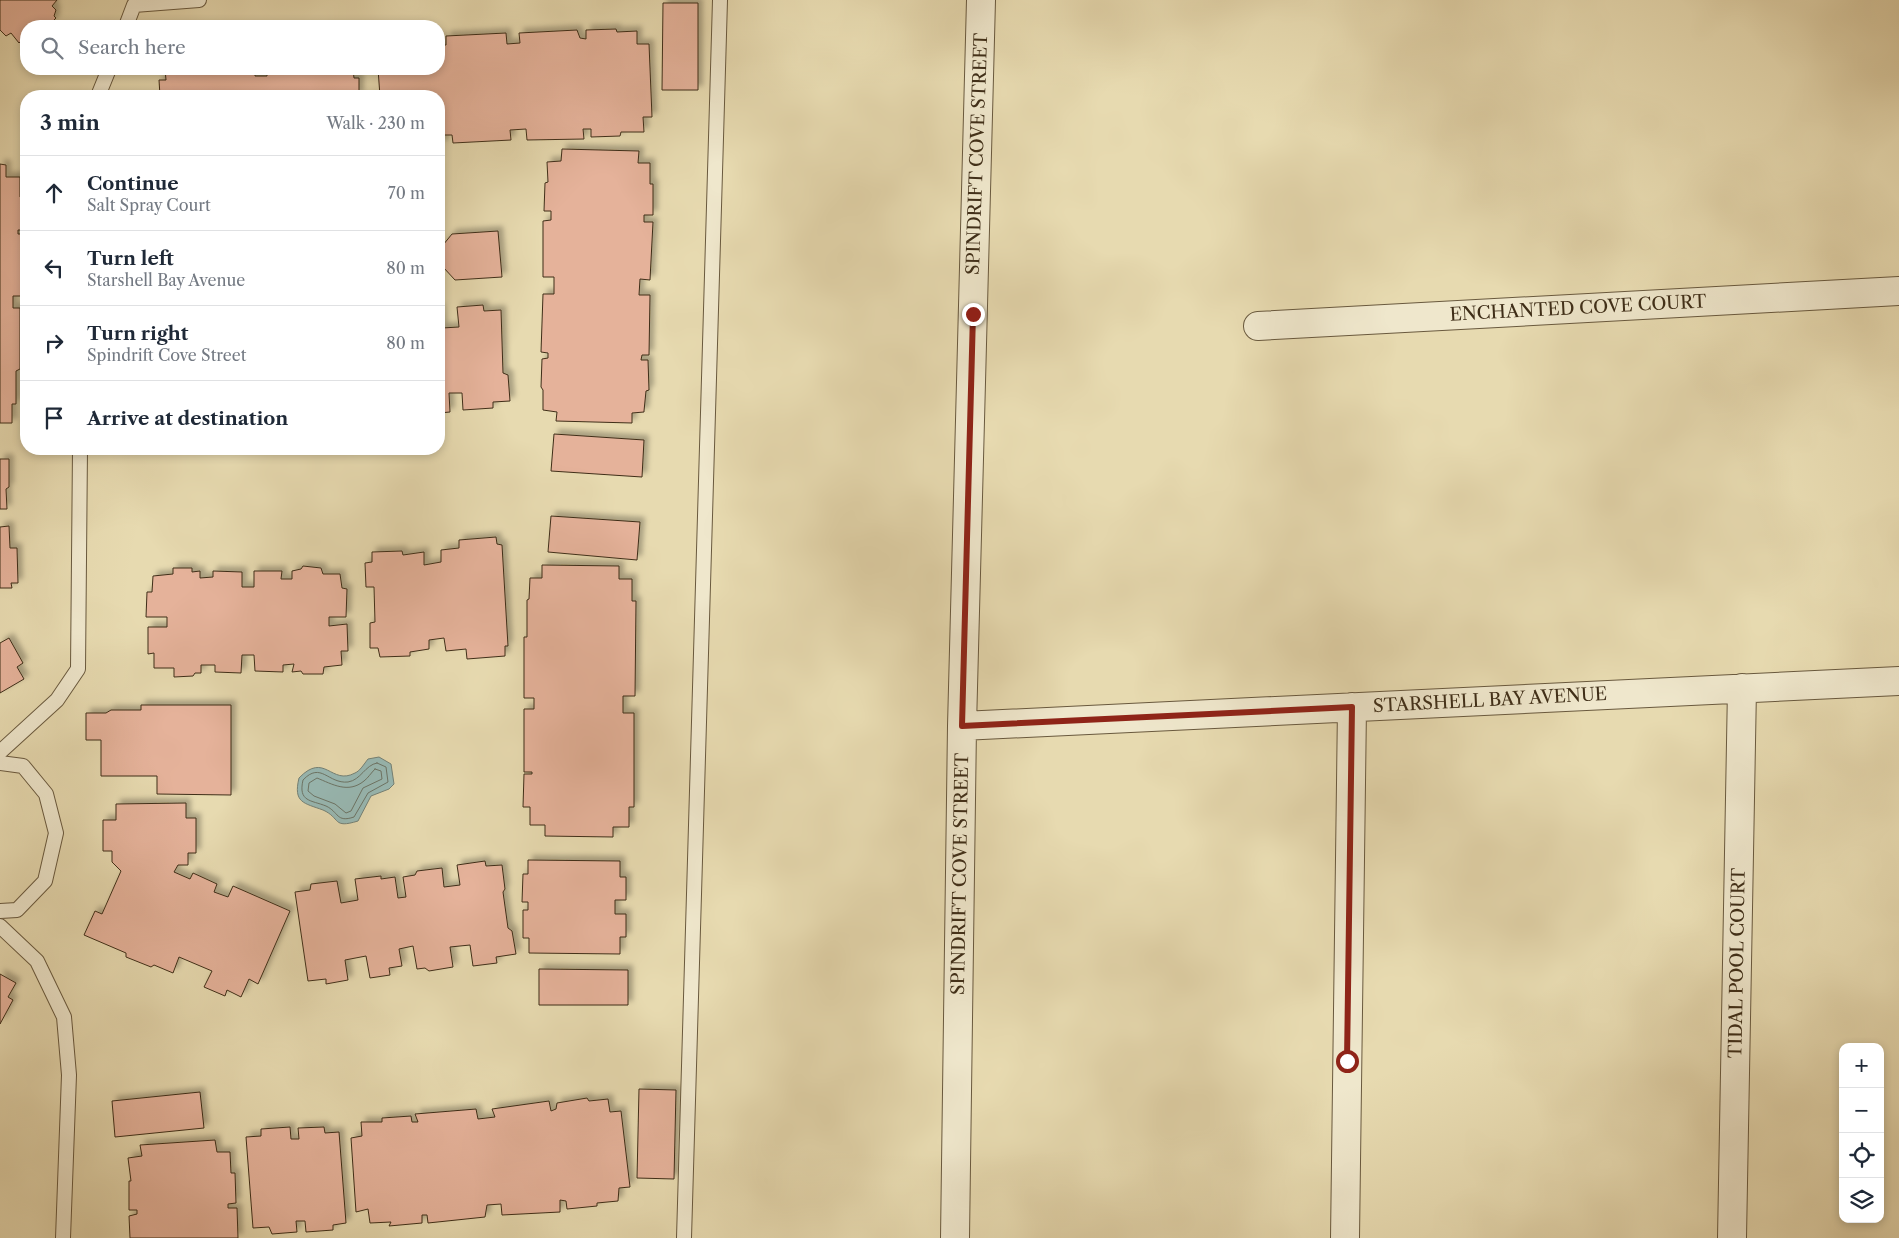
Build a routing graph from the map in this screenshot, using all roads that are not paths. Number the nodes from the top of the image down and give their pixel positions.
1 (199, 0) edge
2 (720, 0) edge
3 (981, 0) edge
4 (128, 20) edge
5 (107, 75) edge
6 (100, 90) edge
7 (1899, 291) edge
8 (1258, 326) dead end
9 (80, 455) edge
10 (1899, 681) edge
11 (1742, 688) junction
12 (1352, 707) junction
13 (962, 726) junction
14 (0, 752) edge
15 (0, 763) edge
16 (0, 910) edge
17 (0, 926) edge
18 (62, 1238) edge
19 (684, 1238) edge
20 (955, 1238) edge
21 (1345, 1238) edge
22 (1732, 1238) edge

1 - 4 lane
2 - 19 lane
3 - 13 street, SPINDRIFT COVE STREET
5 - 6 lane
7 - 8 street, ENCHANTED COVE COURT
9 - 14 lane
10 - 11 street, STARSHELL BAY AVENUE
11 - 12 street, STARSHELL BAY AVENUE
11 - 22 street, TIDAL POOL COURT
12 - 13 street, STARSHELL BAY AVENUE
12 - 21 street
13 - 20 street, SPINDRIFT COVE STREET
15 - 16 lane
17 - 18 lane

